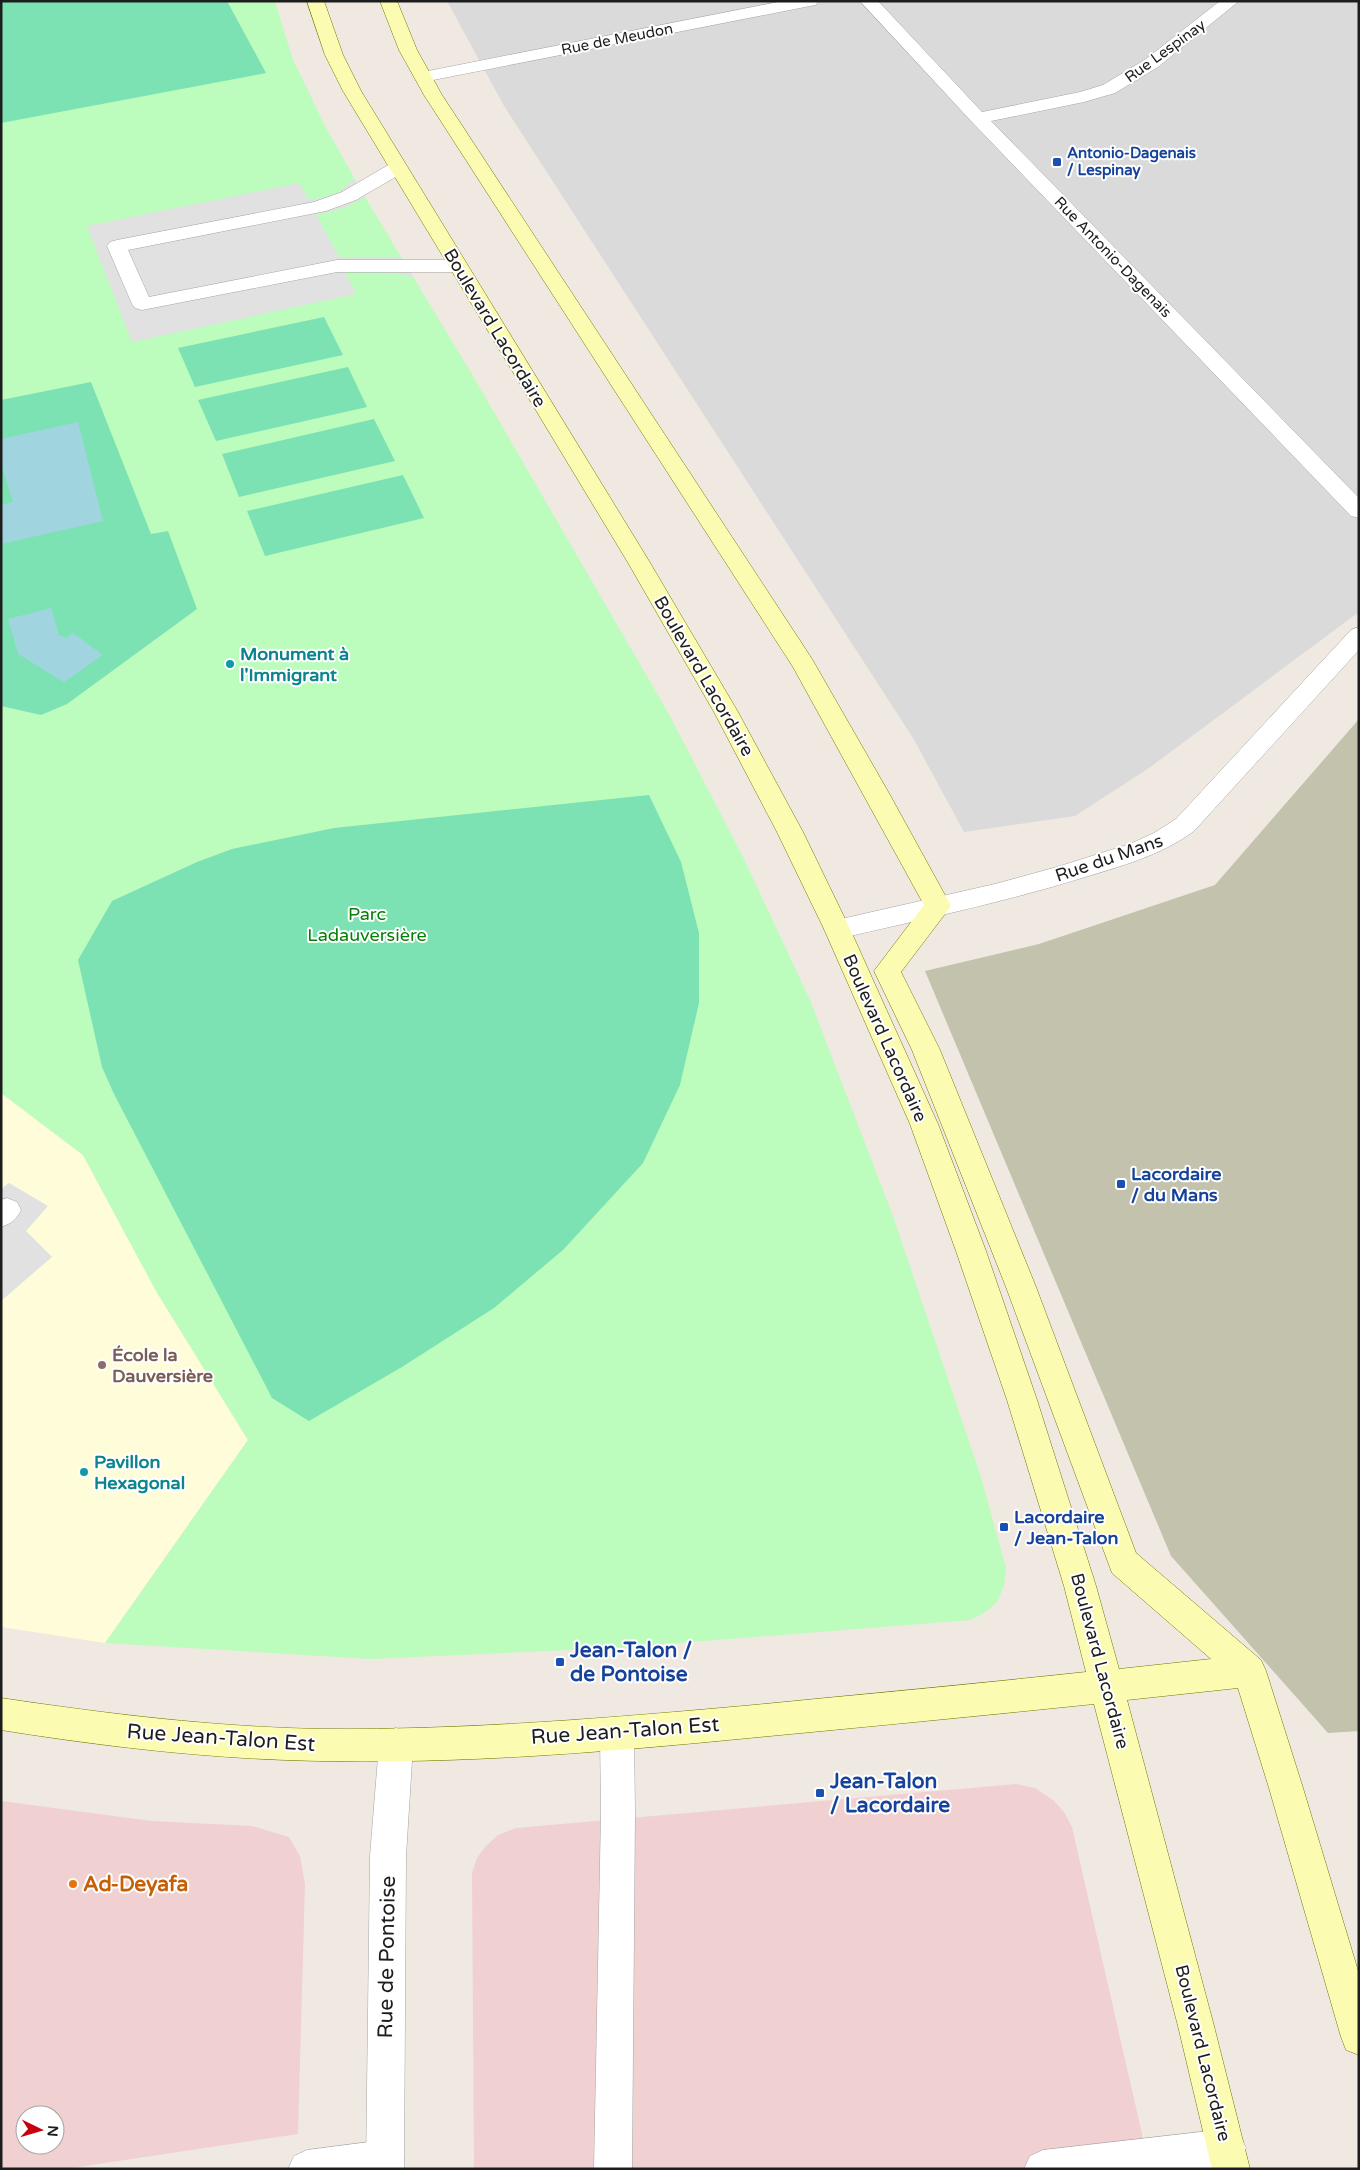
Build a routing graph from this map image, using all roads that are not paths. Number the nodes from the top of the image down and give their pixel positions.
1 (315, 1) edge
2 (388, 1) edge
3 (810, 1) edge
4 (868, 1) edge
5 (1231, 1) edge
6 (423, 77) junction
7 (978, 118) junction
8 (397, 168) junction
9 (458, 266) junction
10 (1359, 511) edge
11 (1359, 634) edge
12 (938, 906) junction
13 (837, 929) junction
14 (1249, 1671) junction
15 (1107, 1686) junction
16 (1, 1714) edge
17 (617, 1734) junction
18 (396, 1745) junction
19 (1359, 2037) edge
20 (1229, 2158) edge
21 (385, 2164) edge
22 (307, 2169) edge
23 (613, 2169) edge
24 (1043, 2169) edge

1 - 8 main road, Boulevard Lacordaire
2 - 6 main road
3 - 6 street, Rue de Meudon
4 - 7 street, Rue Antonio-Dagenais
5 - 7 street, Rue Lespinay
6 - 12 main road
7 - 10 street, Rue Antonio-Dagenais
8 - 9 main road, Boulevard Lacordaire
8 - 9 street
9 - 13 main road, Boulevard Lacordaire
11 - 12 street, Rue du Mans
12 - 13 street, Rue du Mans
12 - 14 main road, Boulevard Lacordaire
13 - 15 main road, Boulevard Lacordaire
14 - 15 main road, Rue Jean-Talon Est
14 - 19 main road
15 - 17 main road, Rue Jean-Talon Est
15 - 20 main road, Boulevard Lacordaire
16 - 18 main road, Rue Jean-Talon Est
17 - 18 main road, Rue Jean-Talon Est
17 - 23 street
18 - 21 street, Rue de Pontoise
20 - 24 street
21 - 22 street

